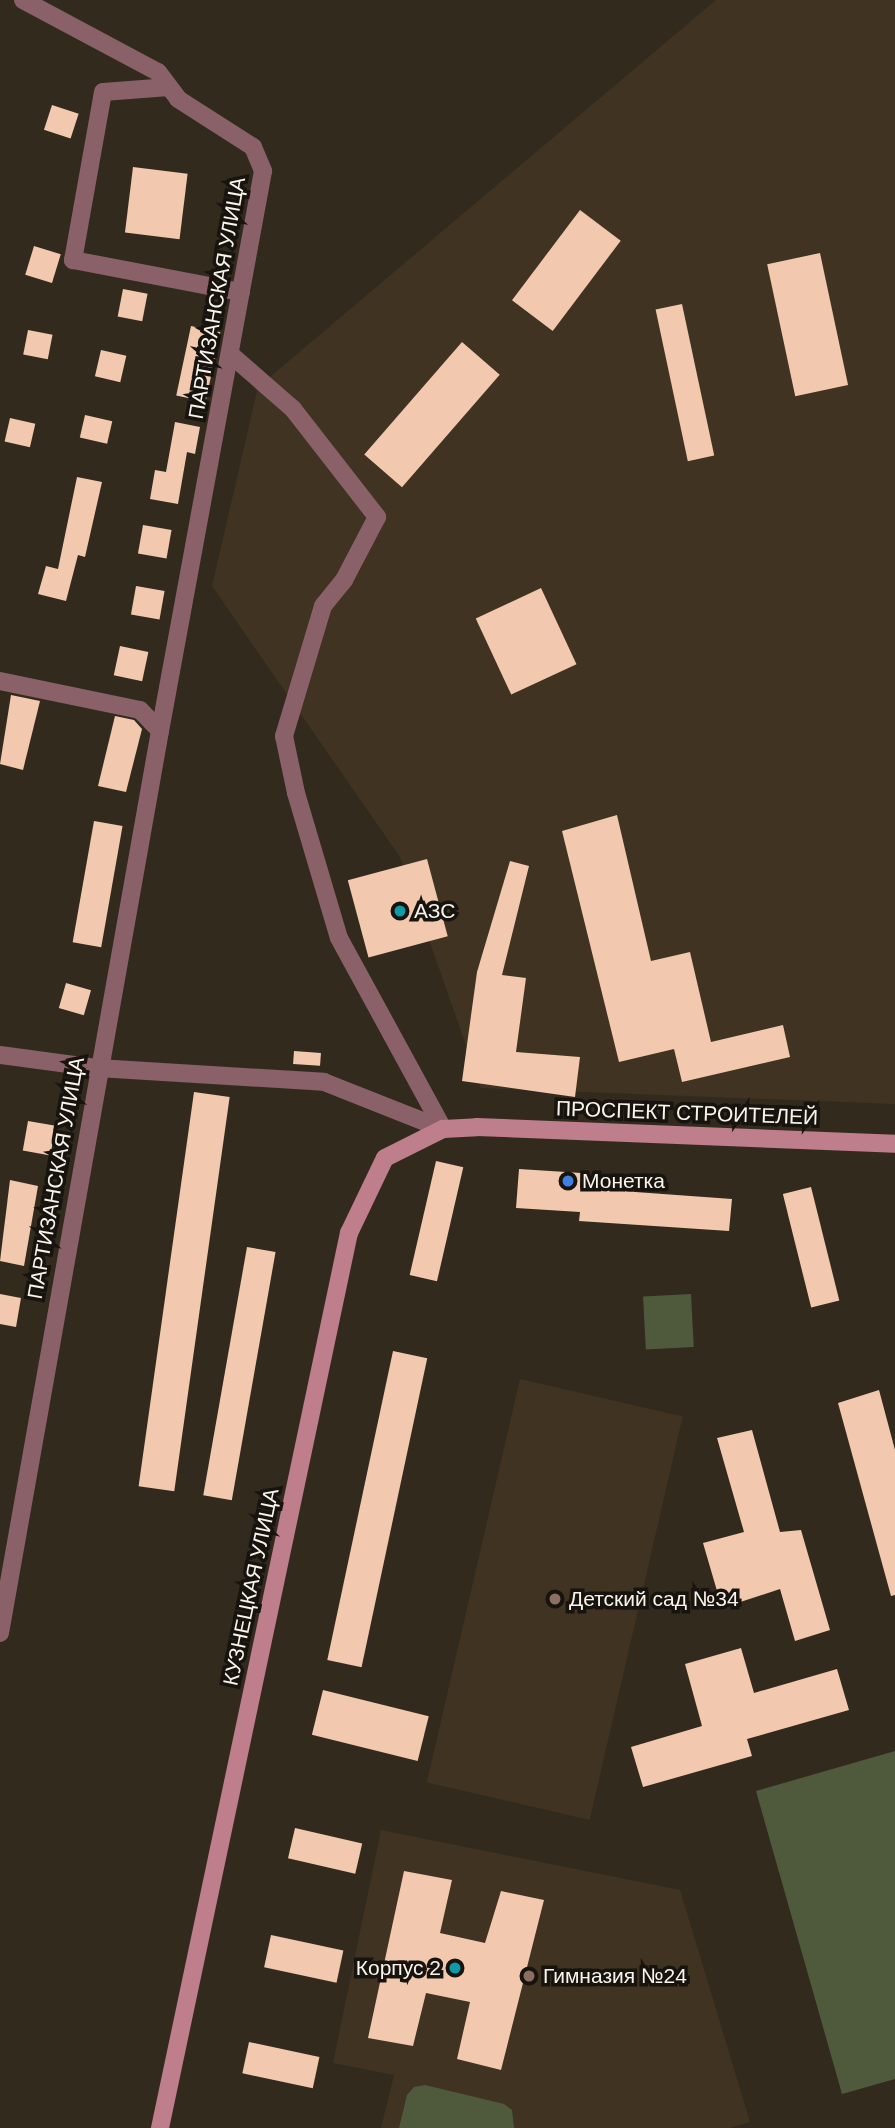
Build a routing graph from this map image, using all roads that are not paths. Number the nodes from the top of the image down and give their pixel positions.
1 (23, 0) edge
2 (169, 87) junction
3 (241, 292) junction
4 (230, 354) junction
5 (0, 681) edge
6 (160, 731) junction
7 (0, 1055) edge
8 (98, 1068) junction
9 (477, 1127) joint
10 (443, 1129) junction
11 (895, 1144) edge
12 (0, 1633) edge
13 (160, 2128) edge

1 - 2 street, ПАРТИЗАНСКАЯ УЛИЦА
2 - 3 street, ПАРТИЗАНСКАЯ УЛИЦА
2 - 3 street
3 - 4 street, ПАРТИЗАНСКАЯ УЛИЦА
4 - 6 street, ПАРТИЗАНСКАЯ УЛИЦА
4 - 10 street
5 - 6 street
6 - 8 street, ПАРТИЗАНСКАЯ УЛИЦА
7 - 8 street
8 - 10 street
8 - 12 street, ПАРТИЗАНСКАЯ УЛИЦА
9 - 10 main road, КУЗНЕЦКАЯ УЛИЦА
9 - 11 main road, ПРОСПЕКТ СТРОИТЕЛЕЙ
10 - 13 main road, КУЗНЕЦКАЯ УЛИЦА

